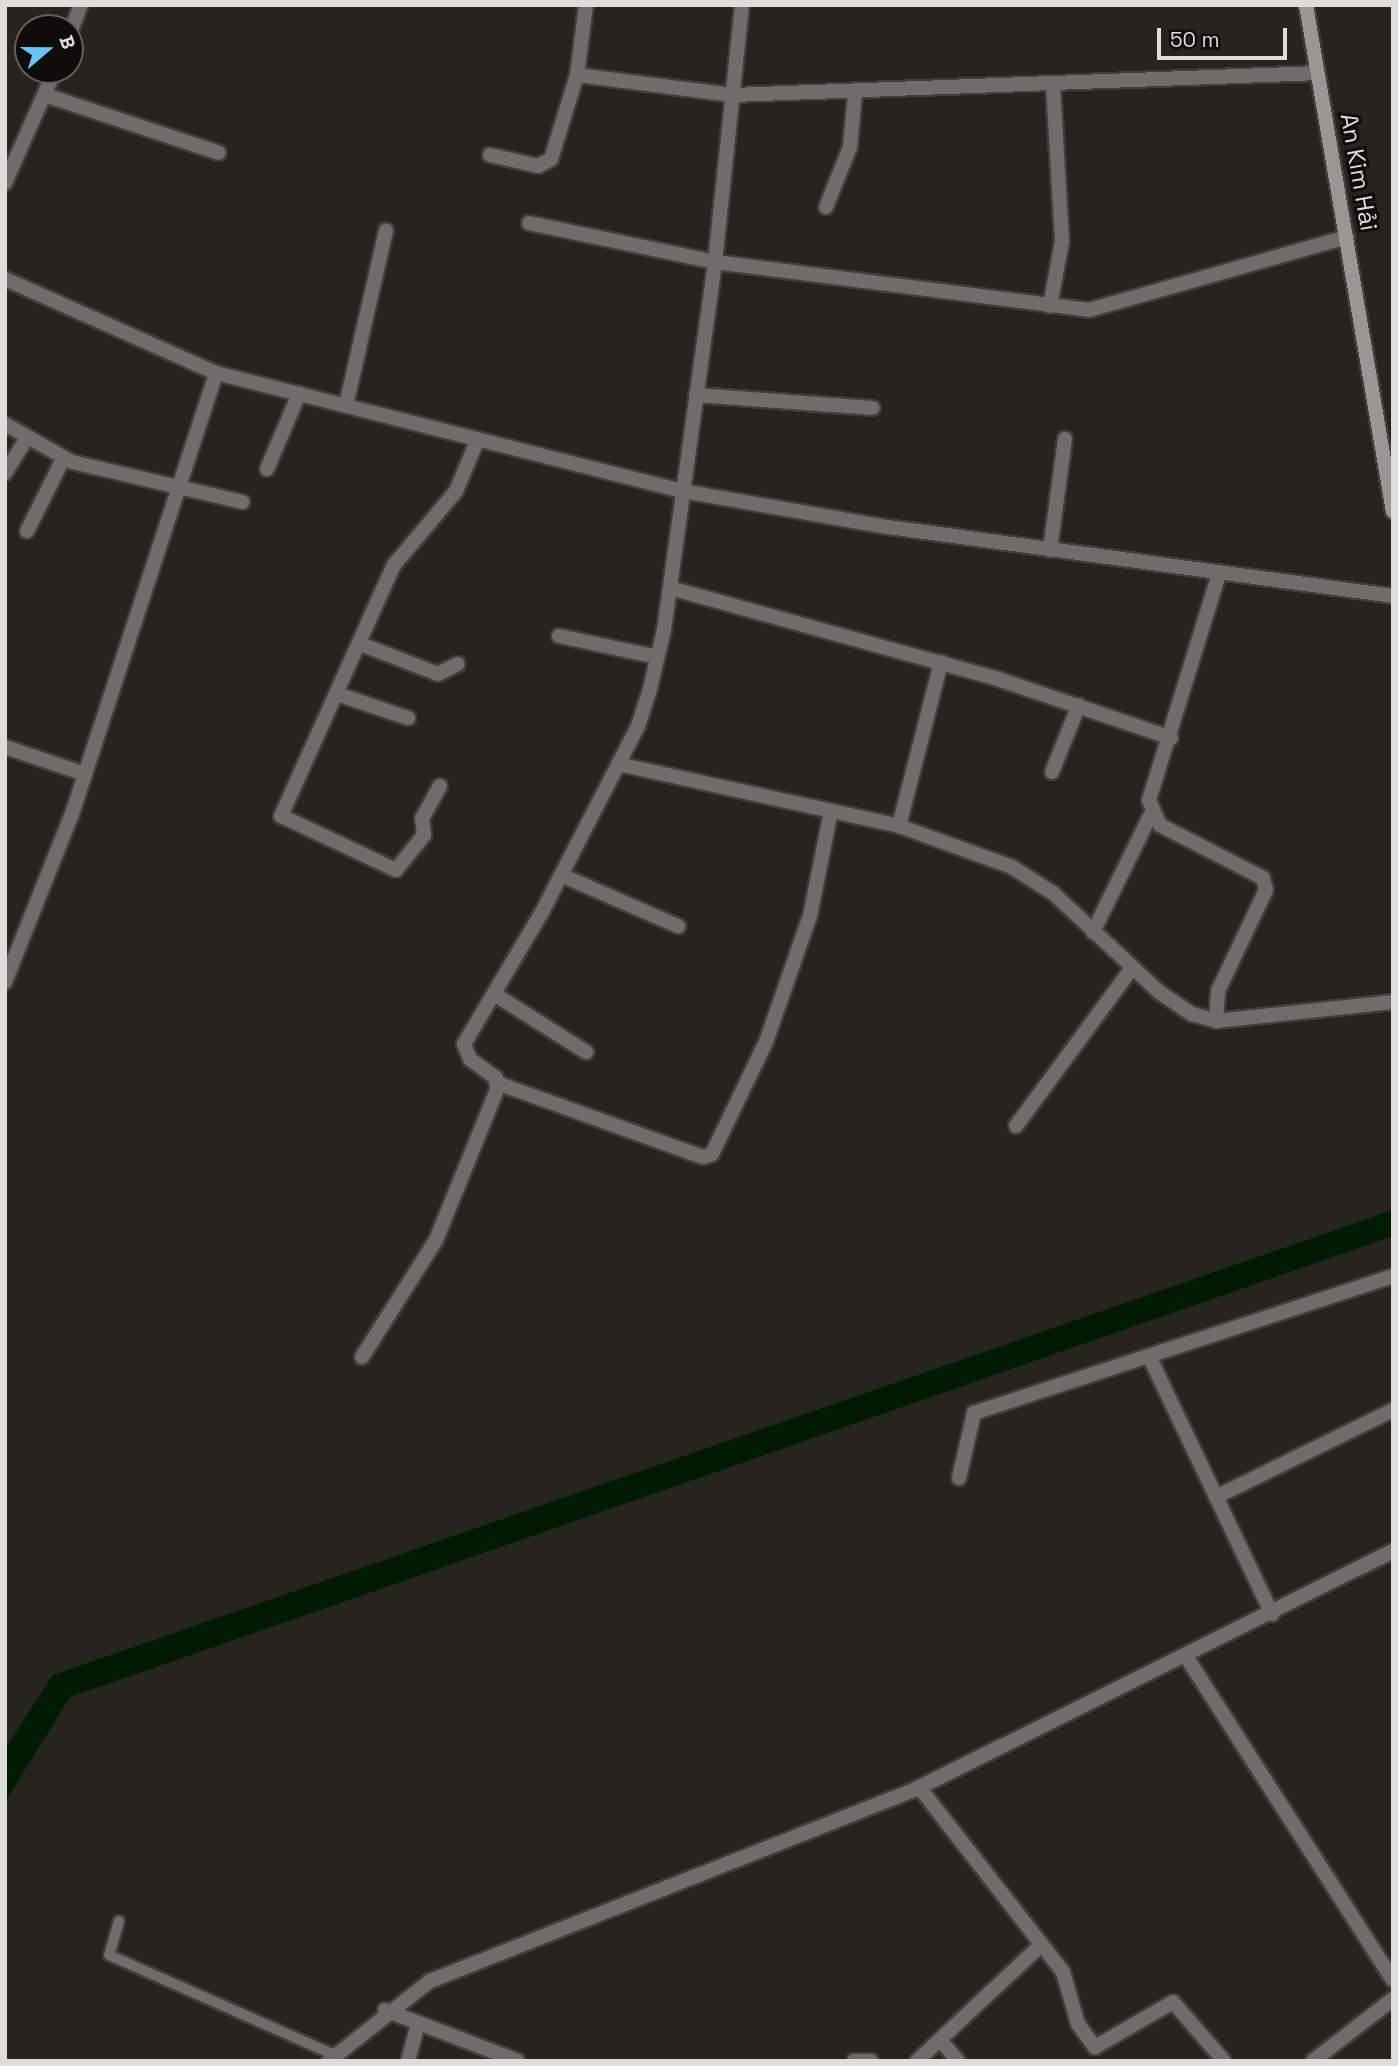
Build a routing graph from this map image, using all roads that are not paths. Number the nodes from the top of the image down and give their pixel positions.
1 (586, 5) edge
2 (742, 5) edge
3 (1307, 5) edge
4 (1318, 73) junction
5 (576, 75) junction
6 (49, 84) edge
7 (1053, 86) junction
8 (733, 94) junction
9 (855, 94) junction
10 (44, 95) junction
11 (219, 153) dead end
12 (490, 155) dead end
13 (5, 183) edge
14 (826, 207) dead end
15 (529, 223) dead end
16 (386, 231) dead end
17 (1347, 237) junction
18 (715, 262) junction
19 (5, 279) edge
20 (1050, 306) junction
21 (216, 373) junction
22 (299, 394) junction
23 (696, 395) junction
24 (346, 405) junction
25 (873, 408) dead end
26 (5, 424) edge
27 (27, 438) junction
28 (478, 439) junction
29 (1065, 439) dead end
30 (63, 459) junction
31 (267, 469) dead end
32 (5, 473) edge
33 (179, 486) junction
34 (683, 491) junction
35 (242, 502) dead end
36 (1393, 512) edge
37 (27, 531) dead end
38 (1050, 551) junction
39 (1219, 574) junction
40 (670, 588) junction
41 (1393, 596) edge
42 (559, 636) dead end
43 (363, 645) junction
44 (657, 657) junction
45 (941, 662) junction
46 (458, 664) dead end
47 (340, 695) junction
48 (1079, 705) junction
49 (408, 718) dead end
50 (1171, 738) junction
51 (5, 747) edge
52 (618, 764) junction
53 (1052, 772) dead end
54 (85, 774) junction
55 (440, 786) dead end
56 (831, 811) junction
57 (1150, 814) junction
58 (899, 827) junction
59 (561, 875) junction
60 (678, 926) dead end
61 (1093, 932) junction
62 (1132, 968) junction
63 (5, 982) edge
64 (494, 994) junction
65 (1393, 1002) edge
66 (1216, 1021) junction
67 (586, 1052) dead end
68 (497, 1083) junction
69 (1017, 1126) dead end
70 (1393, 1276) edge
71 (1149, 1356) junction
72 (362, 1357) dead end
73 (1393, 1410) edge
74 (959, 1478) dead end
75 (1216, 1497) junction
76 (1393, 1551) edge
77 (1272, 1614) junction
78 (1187, 1658) junction
79 (919, 1787) junction
80 (119, 1921) dead end
81 (1041, 1945) junction
82 (1393, 1980) edge
83 (1393, 1999) edge
84 (385, 2010) junction
85 (418, 2024) junction
86 (942, 2042) junction
87 (332, 2058) edge
88 (408, 2061) edge
89 (518, 2061) edge
90 (854, 2061) edge
91 (871, 2061) edge
92 (917, 2061) edge
93 (958, 2061) edge
94 (1224, 2061) edge
95 (1313, 2061) edge

1 - 5 street
2 - 8 street
3 - 4 street, An Kim Hải
4 - 7 street
4 - 17 street, An Kim Hải
5 - 8 street
5 - 12 street
6 - 10 street
7 - 9 street
7 - 20 street
8 - 9 street
8 - 18 street
9 - 14 street
10 - 11 street
10 - 13 street
15 - 18 street
16 - 24 street
17 - 20 street
17 - 36 street, An Kim Hải
18 - 20 street
18 - 23 street
19 - 21 street
21 - 22 street
21 - 33 street
22 - 24 street
22 - 31 street
23 - 25 street
23 - 34 street
24 - 28 street
26 - 27 street
27 - 30 street
27 - 32 street
28 - 34 street
28 - 43 street
29 - 38 street
30 - 33 street
30 - 37 street
33 - 35 street
33 - 54 street
34 - 38 street
34 - 40 street
38 - 39 street
39 - 41 street
39 - 50 street
40 - 44 street
40 - 45 street
42 - 44 street
43 - 46 street
43 - 47 street
44 - 52 street
45 - 48 street
45 - 58 street
47 - 49 street
47 - 55 street
48 - 50 street
48 - 53 street
50 - 57 street
51 - 54 street
52 - 56 street
52 - 59 street
54 - 63 street
56 - 58 street
56 - 68 street
57 - 61 street
57 - 66 street
58 - 61 street
59 - 60 street
59 - 64 street
61 - 62 street
62 - 66 street
62 - 69 street
64 - 67 street
64 - 68 street
65 - 66 street
68 - 72 street
70 - 71 street
71 - 74 street
71 - 75 street
73 - 75 street
75 - 77 street
76 - 77 street
77 - 78 street
78 - 79 street
78 - 82 street
79 - 81 street
79 - 84 street
80 - 87 lane
81 - 86 street
81 - 94 street
83 - 95 street
84 - 85 street
84 - 87 street
85 - 88 street
85 - 89 street
86 - 92 street
86 - 93 street
90 - 91 street

